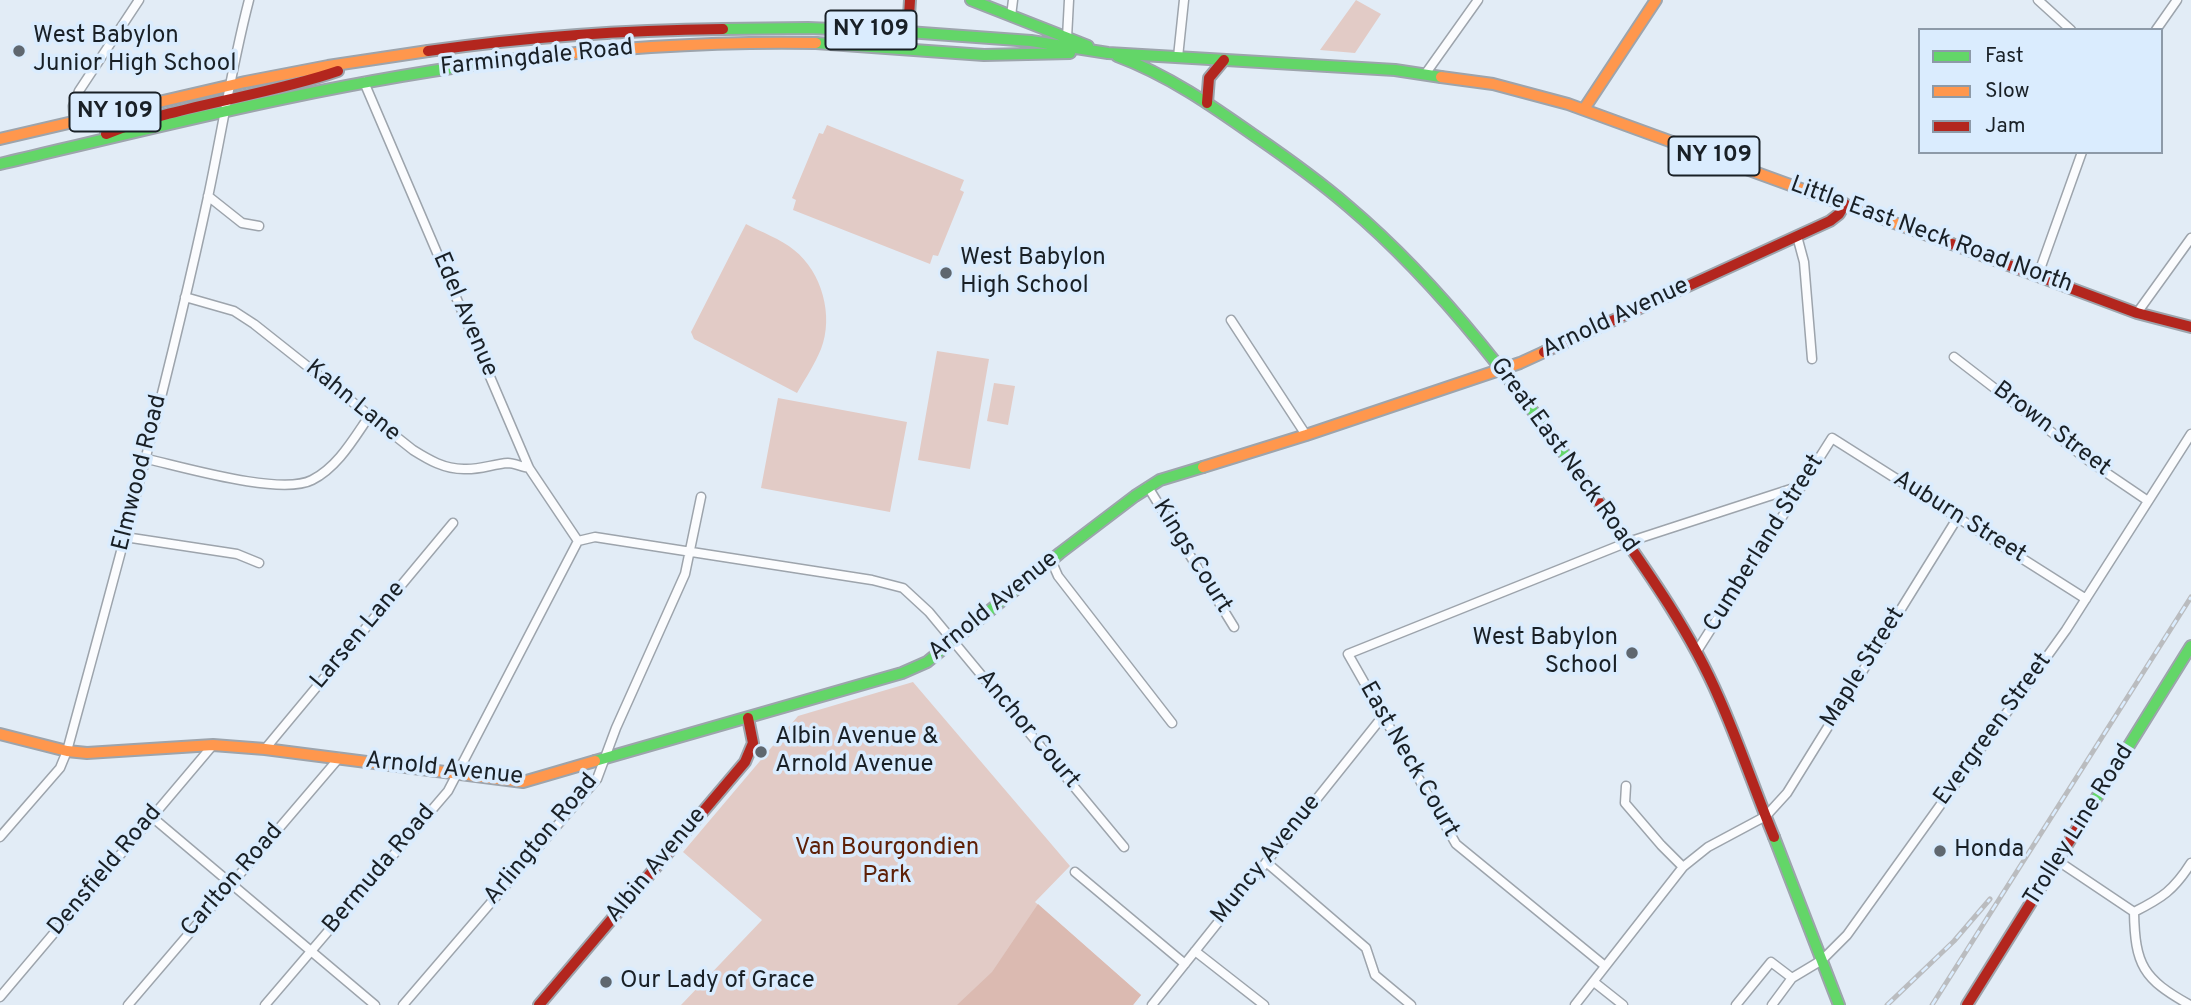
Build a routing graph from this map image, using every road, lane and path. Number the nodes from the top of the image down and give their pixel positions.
1 (139, 0) edge
2 (249, 0) edge
3 (910, 0) edge
4 (971, 0) edge
5 (1013, 0) edge
6 (1069, 0) edge
7 (1184, 0) edge
8 (1478, 0) edge
9 (1657, 0) edge
10 (2038, 0) edge
11 (2177, 0) edge
12 (1011, 16) junction
13 (2069, 28) edge
14 (2157, 28) edge
15 (908, 32) junction
16 (1067, 38) junction
17 (1084, 51) junction
18 (1108, 53) junction
19 (1178, 57) junction
20 (1224, 60) junction
21 (361, 61) junction
22 (1426, 73) junction
23 (364, 82) junction
24 (229, 86) junction
25 (227, 100) junction
26 (1207, 103) junction
27 (1584, 109) junction
28 (224, 112) junction
29 (74, 122) junction
30 (0, 139) edge
31 (84, 145) junction
32 (2081, 154) edge
33 (0, 164) edge
34 (208, 196) junction
35 (1845, 204) junction
36 (259, 226) dead end
37 (1797, 236) junction
38 (2191, 237) edge
39 (2038, 275) junction
40 (185, 297) junction
41 (2137, 313) junction
42 (1231, 320) dead end
43 (2191, 327) edge
44 (1955, 357) dead end
45 (1812, 359) dead end
46 (1501, 370) junction
47 (370, 415) junction
48 (2191, 434) edge
49 (1306, 435) junction
50 (1832, 438) joint
51 (147, 459) junction
52 (529, 468) junction
53 (1801, 486) junction
54 (1148, 487) junction
55 (701, 497) dead end
56 (2148, 501) junction
57 (1958, 517) junction
58 (453, 523) dead end
59 (125, 537) junction
60 (578, 541) junction
61 (1628, 542) junction
62 (691, 551) junction
63 (1051, 560) junction
64 (258, 563) dead end
65 (2086, 598) junction
66 (1234, 627) dead end
67 (954, 641) junction
68 (2191, 646) edge
69 (1697, 651) junction
70 (1383, 716) junction
71 (748, 718) junction
72 (1172, 723) dead end
73 (0, 734) edge
74 (213, 745) junction
75 (265, 749) junction
76 (67, 751) junction
77 (339, 758) junction
78 (606, 759) junction
79 (458, 774) junction
80 (1626, 786) dead end
81 (1766, 816) junction
82 (152, 817) junction
83 (0, 837) edge
84 (1124, 847) dead end
85 (2059, 861) junction
86 (1266, 862) junction
87 (2191, 863) edge
88 (1684, 867) junction
89 (1075, 872) dead end
90 (231, 884) junction
91 (2134, 912) junction
92 (311, 950) junction
93 (1195, 951) junction
94 (1822, 960) junction
95 (1185, 964) junction
96 (1605, 966) junction
97 (1792, 978) junction
98 (1594, 982) junction
99 (0, 997) edge
100 (128, 1005) edge
101 (265, 1005) edge
102 (375, 1005) edge
103 (402, 1005) edge
104 (539, 1005) edge
105 (1152, 1005) edge
106 (1264, 1005) edge
107 (1411, 1005) edge
108 (1575, 1005) edge
109 (1623, 1005) edge
110 (1736, 1005) edge
111 (1772, 1005) edge
112 (1839, 1005) edge
113 (1967, 1005) edge
114 (2190, 1005) edge

1 - 29 street
2 - 24 street, Elmwood Road
3 - 15 main road
4 - 12 main road
5 - 12 street
6 - 16 street
7 - 19 street
8 - 22 street
9 - 27 main road
10 - 13 street
11 - 14 street
12 - 16 main road
15 - 17 main road, Farmingdale Road / NY 109
15 - 21 main road, Farmingdale Road / NY 109
16 - 18 main road
17 - 18 main road, Farmingdale Road / NY 109
17 - 23 main road, Farmingdale Road / NY 109
18 - 19 main road, NY 109
18 - 26 main road, Great East Neck Road
19 - 20 main road, Little East Neck Road North / NY 109
20 - 22 main road, Little East Neck Road North / NY 109
20 - 26 main road
21 - 24 main road, Farmingdale Road / NY 109
21 - 25 main road
22 - 27 main road, Little East Neck Road North / NY 109
23 - 28 main road, Farmingdale Road / NY 109
23 - 52 street, Edel Avenue
24 - 25 street, Elmwood Road
24 - 29 main road, Farmingdale Road / NY 109
25 - 28 street, Elmwood Road
25 - 31 main road
26 - 46 main road, Great East Neck Road
27 - 35 main road, Little East Neck Road North / NY 109
28 - 31 main road, Farmingdale Road / NY 109
28 - 34 street, Elmwood Road
29 - 30 main road, Farmingdale Road / NY 109
31 - 33 main road, Farmingdale Road / NY 109
32 - 39 street
34 - 36 street
34 - 40 street, Elmwood Road
35 - 37 main road, Arnold Avenue
35 - 39 main road, Little East Neck Road North / NY 109
37 - 45 street
37 - 46 main road, Arnold Avenue
38 - 41 street
39 - 41 main road, Little East Neck Road North / NY 109
40 - 47 street, Kahn Lane
40 - 51 street, Elmwood Road
41 - 43 main road, Little East Neck Road North / NY 109
42 - 49 street
44 - 56 street, Brown Street
46 - 49 main road, Arnold Avenue
46 - 61 main road, Great East Neck Road
47 - 51 street
47 - 52 street, Kahn Lane
48 - 56 street, Evergreen Street
49 - 54 main road, Arnold Avenue
50 - 53 street, Cumberland Street
50 - 57 street, Auburn Street
51 - 59 street, Elmwood Road
52 - 60 street, Edel Avenue
53 - 61 street
53 - 69 street, Cumberland Street
54 - 63 main road, Arnold Avenue
54 - 66 street, Kings Court
55 - 62 street, Arlington Road
56 - 65 street, Evergreen Street
57 - 65 street, Auburn Street
57 - 81 street, Maple Street
58 - 75 street, Larsen Lane
59 - 64 street
59 - 76 street, Elmwood Road
60 - 62 street, Anchor Court
60 - 79 street, Bermuda Road
61 - 69 main road, Great East Neck Road
61 - 70 street, East Neck Court
62 - 67 street, Anchor Court
62 - 78 street, Arlington Road
63 - 67 main road, Arnold Avenue
63 - 72 street
65 - 94 street, Evergreen Street
67 - 71 main road, Arnold Avenue
67 - 84 street, Anchor Court
68 - 85 main road, Trolley Line Road
69 - 81 main road, Great East Neck Road
70 - 86 street, Muncy Avenue
70 - 96 street, East Neck Court
71 - 78 main road, Arnold Avenue
71 - 104 main road, Albin Avenue
73 - 76 main road, Arnold Avenue
74 - 75 main road, Arnold Avenue
74 - 76 main road, Arnold Avenue
74 - 82 street, Densfield Road
75 - 77 main road, Arnold Avenue
76 - 83 street, Elmwood Road
77 - 79 main road, Arnold Avenue
77 - 90 street, Carlton Road
78 - 79 main road, Arnold Avenue
78 - 103 street, Arlington Road
79 - 92 street, Bermuda Road
80 - 88 street
81 - 88 street
81 - 94 main road, Great East Neck Road
82 - 90 street
82 - 99 street, Densfield Road
85 - 91 street
85 - 113 main road, Trolley Line Road
86 - 93 street, Muncy Avenue
86 - 107 street
87 - 91 street
88 - 96 street
89 - 95 street
90 - 92 street
90 - 100 street, Carlton Road
91 - 114 street
92 - 101 street, Bermuda Road
92 - 102 street
93 - 95 street, Muncy Avenue
93 - 106 street
94 - 97 street, Evergreen Street
94 - 112 main road, Great East Neck Road
95 - 105 street, Muncy Avenue
96 - 98 street
97 - 110 street
97 - 111 street, Evergreen Street
98 - 108 street
98 - 109 street

